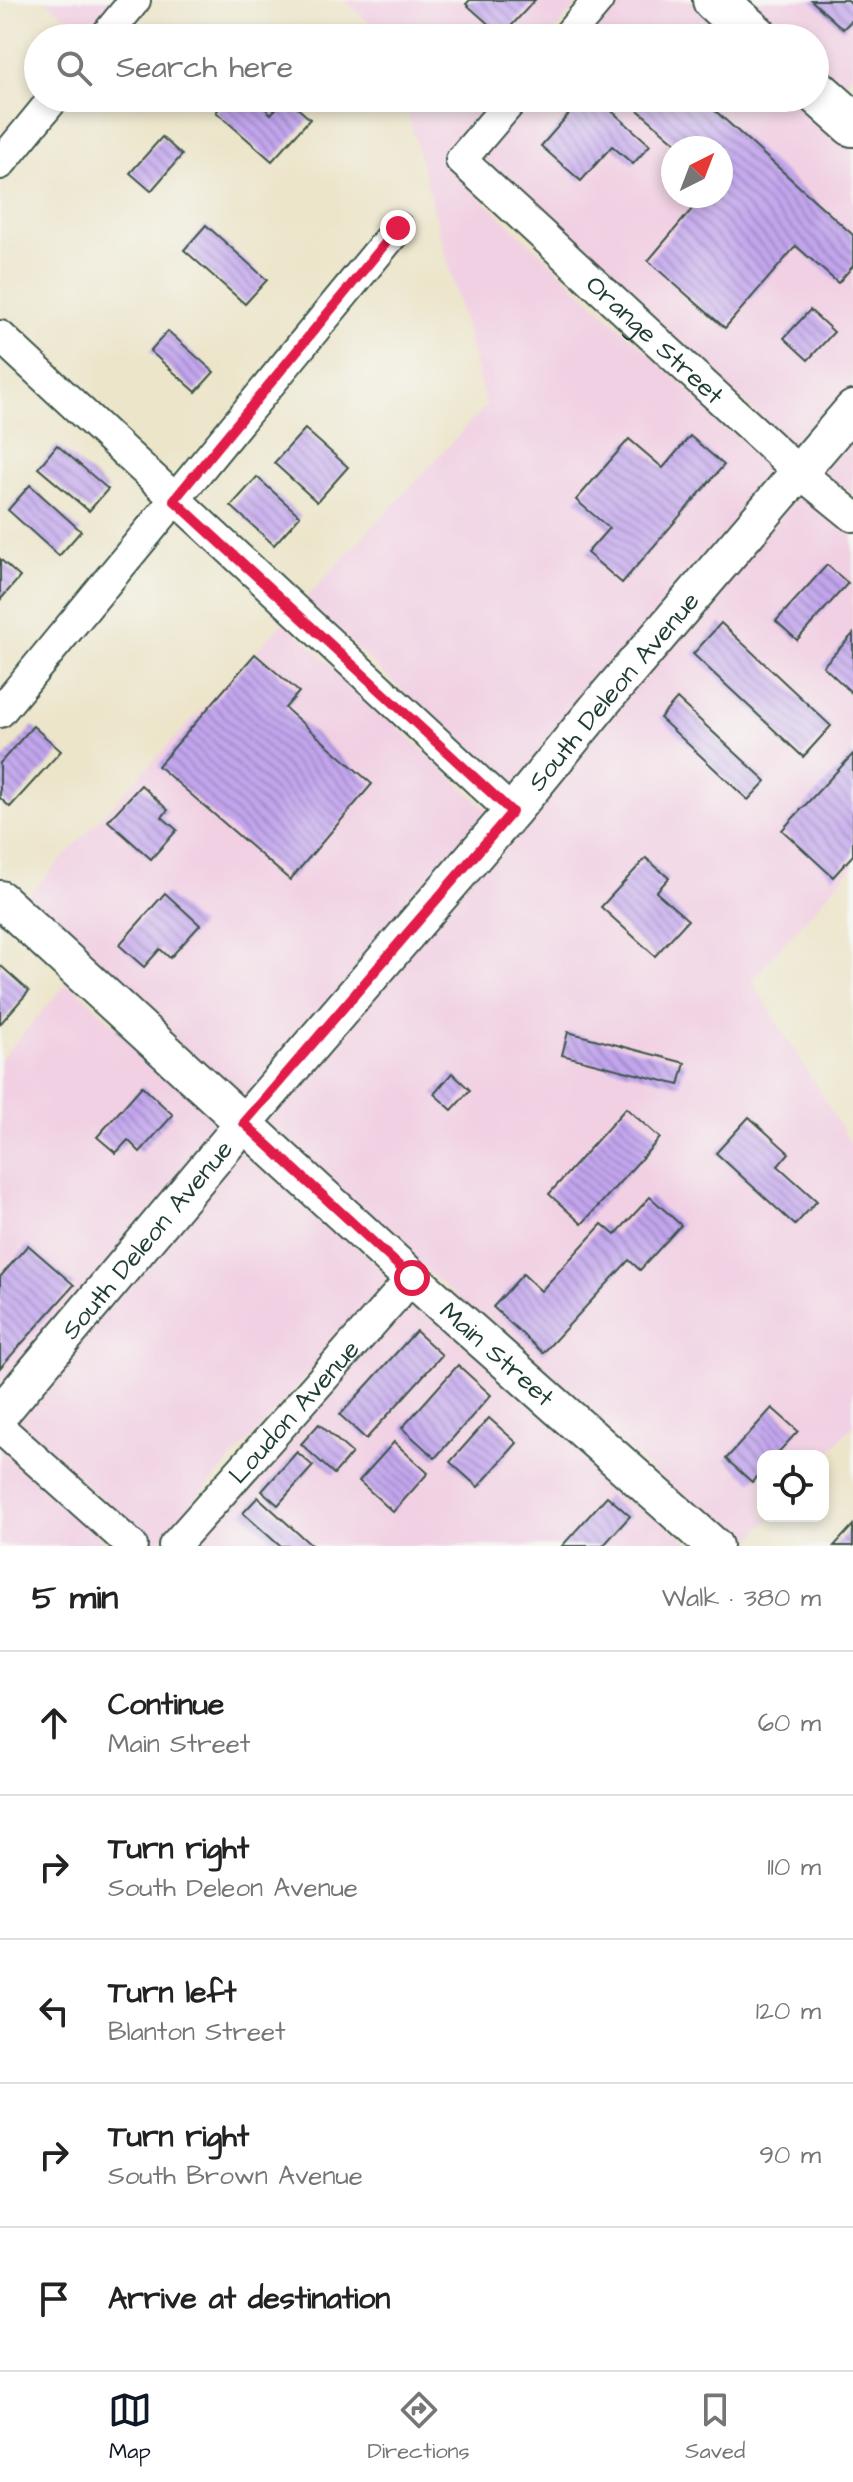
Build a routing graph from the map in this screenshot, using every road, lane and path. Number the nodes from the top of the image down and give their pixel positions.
1 (135, 0) edge
2 (598, 0) edge
3 (715, 0) edge
4 (115, 24) edge
5 (578, 24) edge
6 (742, 24) edge
7 (43, 112) edge
8 (502, 112) edge
9 (0, 164) edge
10 (398, 228) dead end
11 (0, 336) edge
12 (853, 409) edge
13 (800, 473) junction
14 (174, 500) junction
15 (853, 516) edge
16 (0, 712) edge
17 (512, 812) junction
18 (0, 899) edge
19 (244, 1123) junction
20 (412, 1278) junction
21 (0, 1414) edge
22 (0, 1428) edge
23 (132, 1546) edge
24 (174, 1546) edge
25 (714, 1546) edge

1 - 4 street
2 - 5 street
3 - 6 main road
7 - 9 street
8 - 13 street, Orange Street
10 - 14 street
11 - 14 street
12 - 13 street, South Deleon Avenue
13 - 15 street, Orange Street
13 - 17 street, South Deleon Avenue
14 - 16 street
14 - 17 street
17 - 19 street, South Deleon Avenue
18 - 19 street, Main Street
19 - 20 street, Main Street
19 - 21 street, South Deleon Avenue
20 - 24 street, Loudon Avenue
20 - 25 street, Main Street
22 - 23 street

